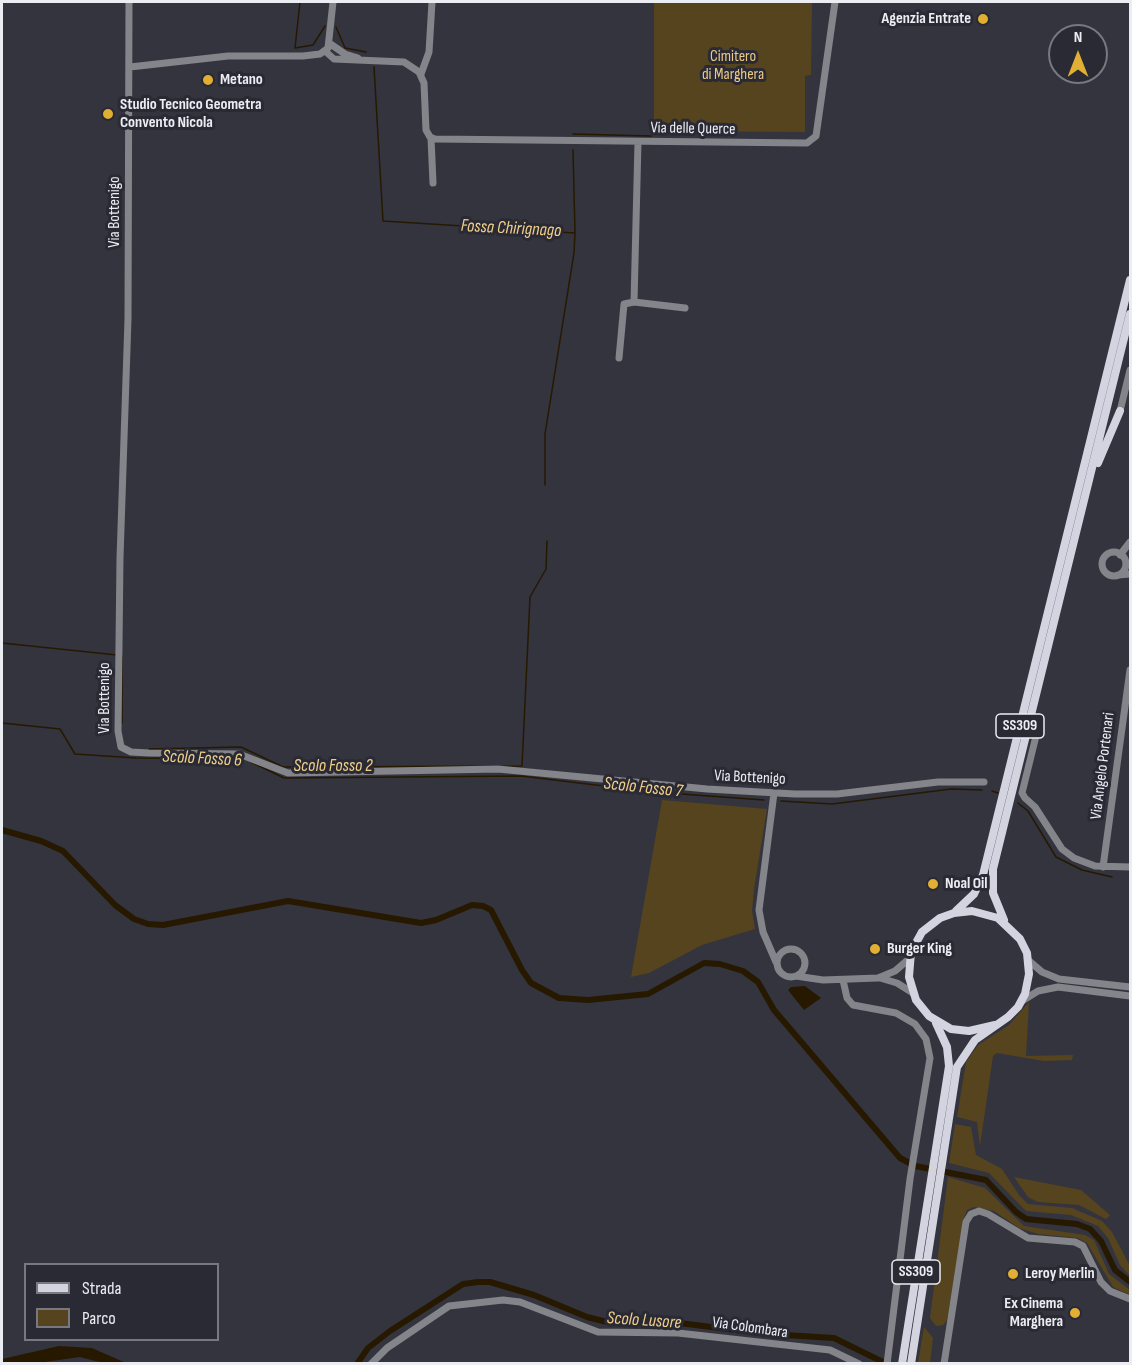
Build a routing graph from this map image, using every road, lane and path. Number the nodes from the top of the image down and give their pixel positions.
1 (129, 2) edge
2 (333, 2) edge
3 (432, 2) edge
4 (835, 2) edge
5 (329, 43) junction
6 (326, 51) junction
7 (366, 60) junction
8 (130, 67) junction
9 (421, 74) junction
10 (431, 138) junction
11 (638, 142) junction
12 (433, 183) dead end
13 (1131, 280) edge
14 (634, 302) junction
15 (685, 308) dead end
16 (1131, 314) edge
17 (619, 358) dead end
18 (1131, 370) edge
19 (1120, 411) joint
20 (1090, 483) junction
21 (1131, 542) edge
22 (1126, 560) edge
23 (1131, 574) edge
24 (1118, 575) junction
25 (1131, 670) edge
26 (1127, 706) edge
27 (1037, 732) dead end
28 (984, 782) dead end
29 (774, 793) junction
30 (1103, 867) junction
31 (1131, 867) edge
32 (954, 913) junction
33 (1005, 923) junction
34 (766, 940) junction
35 (787, 949) junction
36 (909, 960) junction
37 (1028, 960) junction
38 (776, 962) junction
39 (804, 966) junction
40 (796, 976) junction
41 (878, 978) junction
42 (814, 979) junction
43 (843, 980) junction
44 (1131, 987) edge
45 (913, 993) junction
46 (1131, 996) edge
47 (1022, 1001) junction
48 (934, 1020) junction
49 (995, 1025) junction
50 (938, 1157) junction
51 (934, 1181) junction
52 (1131, 1299) edge
53 (371, 1364) edge
54 (859, 1364) edge
55 (887, 1364) edge
56 (902, 1364) edge
57 (911, 1364) edge
58 (944, 1364) edge

1 - 8 street, Via Bottenigo
2 - 5 street
3 - 9 street
4 - 11 street, Via delle Querce
5 - 6 street
5 - 7 street
6 - 7 street
6 - 8 street
7 - 9 street
8 - 29 street, Via Bottenigo
9 - 10 street
10 - 11 street, Via delle Querce
10 - 12 street
11 - 14 street
13 - 32 main road, SS309
14 - 15 street
14 - 17 street
16 - 20 main road, SS309
18 - 19 street
19 - 20 main road
20 - 33 main road, SS309
21 - 22 street
22 - 24 street
22 - 24 street
23 - 24 street
25 - 26 street, Via Angelo Portenari
26 - 30 street, Via Angelo Portenari
27 - 30 street
28 - 29 street, Via Bottenigo
29 - 34 street
30 - 31 street
32 - 33 main road, SS309
32 - 36 main road, SS309
33 - 37 main road, SS309
34 - 35 street
34 - 38 street
35 - 38 street
35 - 39 street
36 - 41 street
36 - 45 main road, SS309
37 - 44 street
37 - 47 main road
38 - 40 street
39 - 40 street
39 - 42 street
40 - 42 street
41 - 43 street
41 - 45 street
42 - 43 street
43 - 55 street
45 - 48 main road, SS309
46 - 47 street
47 - 49 main road, SS309
48 - 49 main road, SS309
48 - 50 main road, SS309
49 - 50 main road, SS309
50 - 51 main road, SS309
51 - 56 main road, SS309
51 - 57 main road, SS309
52 - 58 street
53 - 54 street, Via Colombara

